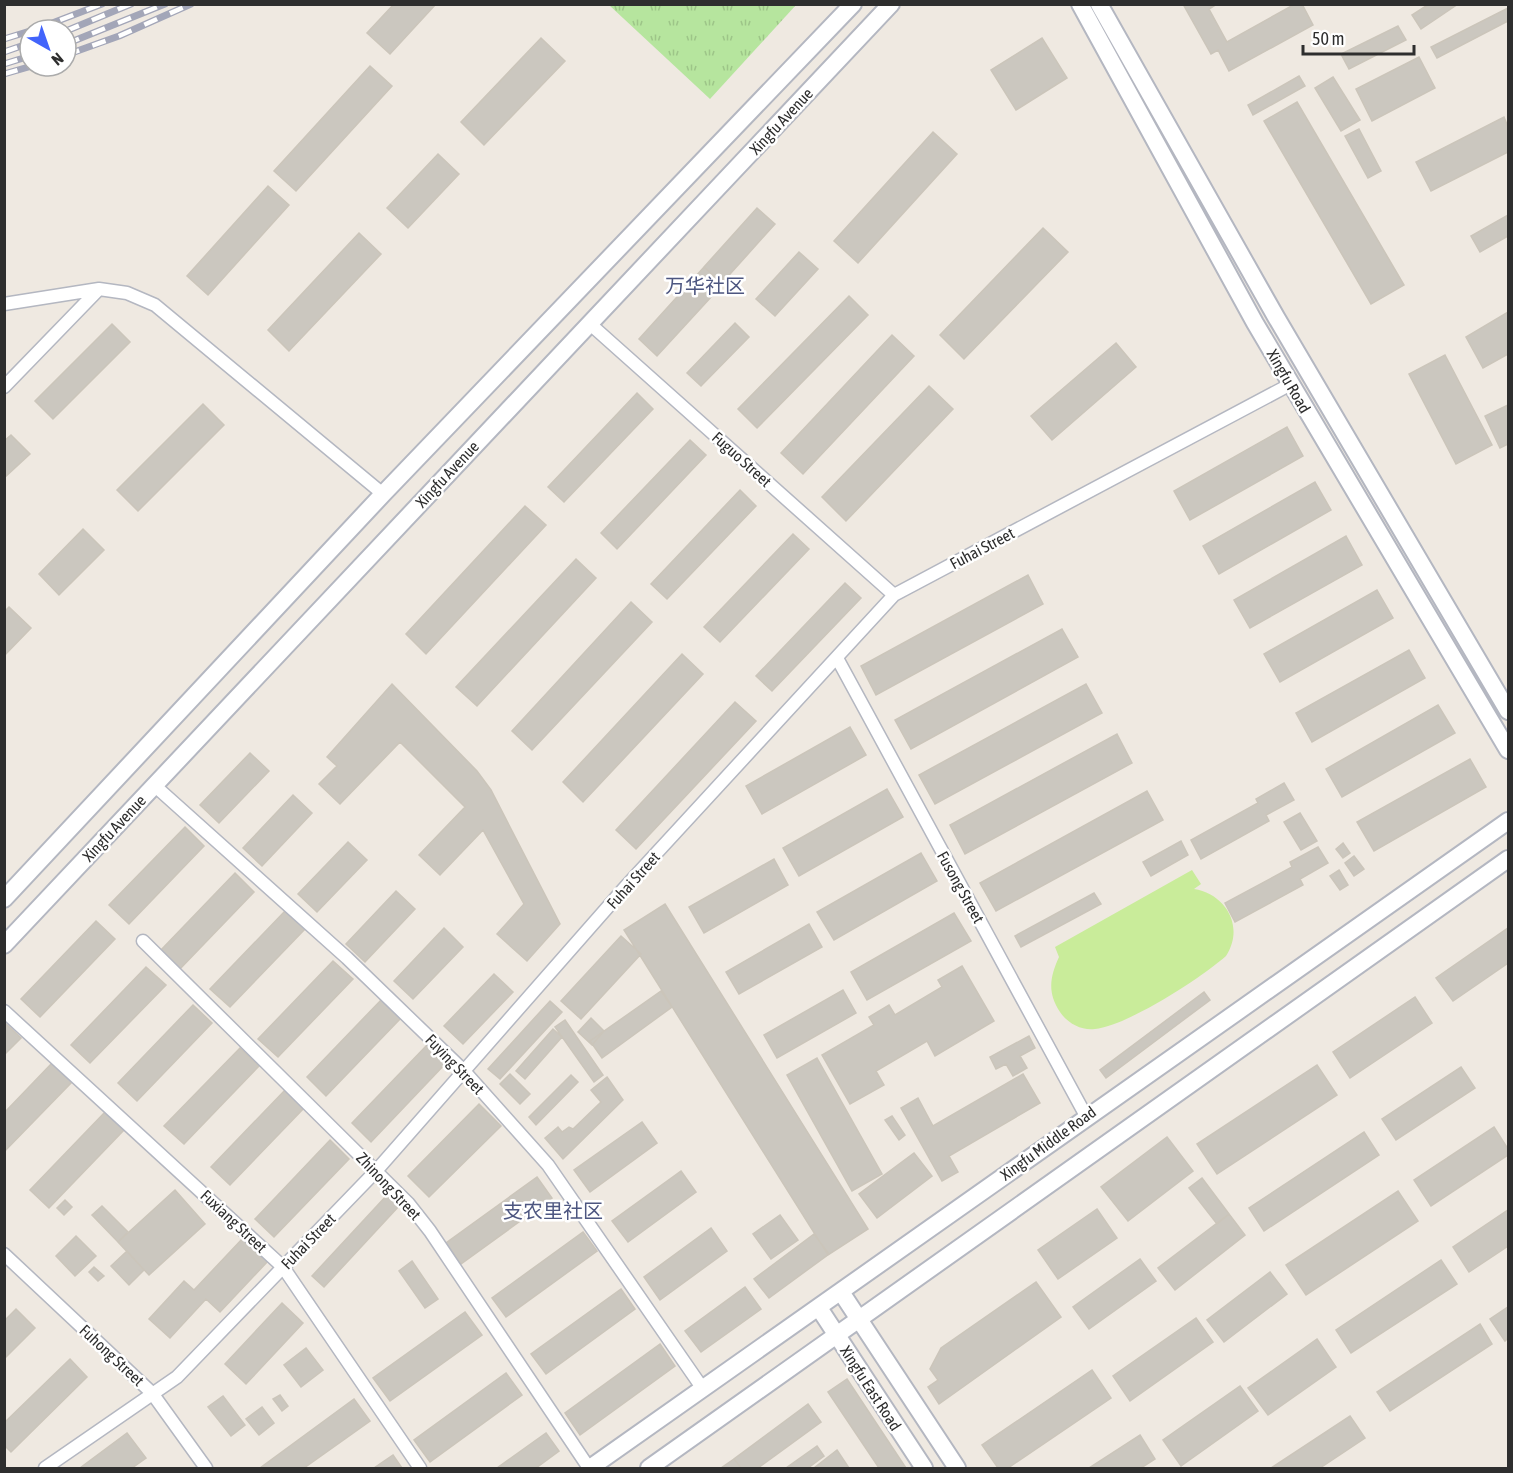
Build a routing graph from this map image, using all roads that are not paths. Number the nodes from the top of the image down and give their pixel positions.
1 (853, 4) edge
2 (891, 4) edge
3 (1080, 4) edge
4 (1099, 4) edge
5 (99, 289) junction
6 (4, 304) edge
7 (590, 322) junction
8 (1291, 384) junction
9 (4, 387) edge
10 (383, 494) junction
11 (894, 595) junction
12 (837, 658) junction
13 (1509, 711) edge
14 (1509, 750) edge
15 (154, 785) junction
16 (1509, 821) edge
17 (1509, 859) edge
18 (4, 899) edge
19 (143, 941) dead end
20 (4, 945) edge
21 (4, 1011) edge
22 (464, 1071) junction
23 (1086, 1116) junction
24 (376, 1171) junction
25 (4, 1254) edge
26 (283, 1267) junction
27 (841, 1292) junction
28 (819, 1308) junction
29 (859, 1319) junction
30 (837, 1335) junction
31 (703, 1389) junction
32 (152, 1393) junction
33 (45, 1468) edge
34 (206, 1468) edge
35 (420, 1468) edge
36 (589, 1468) edge
37 (649, 1468) edge
38 (924, 1468) edge
39 (957, 1468) edge

1 - 10 main road, Xingfu Avenue
2 - 7 main road, Xingfu Avenue
3 - 8 main road, Xingfu Road
4 - 13 main road, Xingfu Road
5 - 6 street
5 - 9 street
5 - 10 street
7 - 11 street, Fuguo Street
7 - 15 main road, Xingfu Avenue
8 - 11 street, Fuhai Street
8 - 14 main road, Xingfu Road
10 - 18 main road, Xingfu Avenue
11 - 12 street, Fuhai Street
12 - 22 street, Fuhai Street
12 - 23 street, Fusong Street
15 - 20 main road, Xingfu Avenue
15 - 22 street, Fuying Street
16 - 23 main road, Xingfu Middle Road
17 - 29 main road, Xingfu Middle Road
19 - 24 street, Zhinong Street
21 - 26 street, Fuxiang Street
22 - 24 street, Fuhai Street
22 - 31 street, Fuying Street
23 - 27 main road, Xingfu Middle Road
24 - 26 street, Fuhai Street
24 - 36 street, Zhinong Street
25 - 32 street, Fuhong Street
26 - 32 street, Fuhai Street
26 - 35 street, Fuxiang Street
27 - 28 main road, Xingfu Middle Road
27 - 29 main road, Xingfu East Road
28 - 30 main road, Xingfu East Road
28 - 31 main road, Xingfu Middle Road
29 - 30 main road, Xingfu Middle Road
29 - 39 main road, Xingfu East Road
30 - 37 main road, Xingfu Middle Road
30 - 38 main road, Xingfu East Road
31 - 36 main road, Xingfu Middle Road
32 - 33 street, Fuhai Street
32 - 34 street, Fuhong Street

